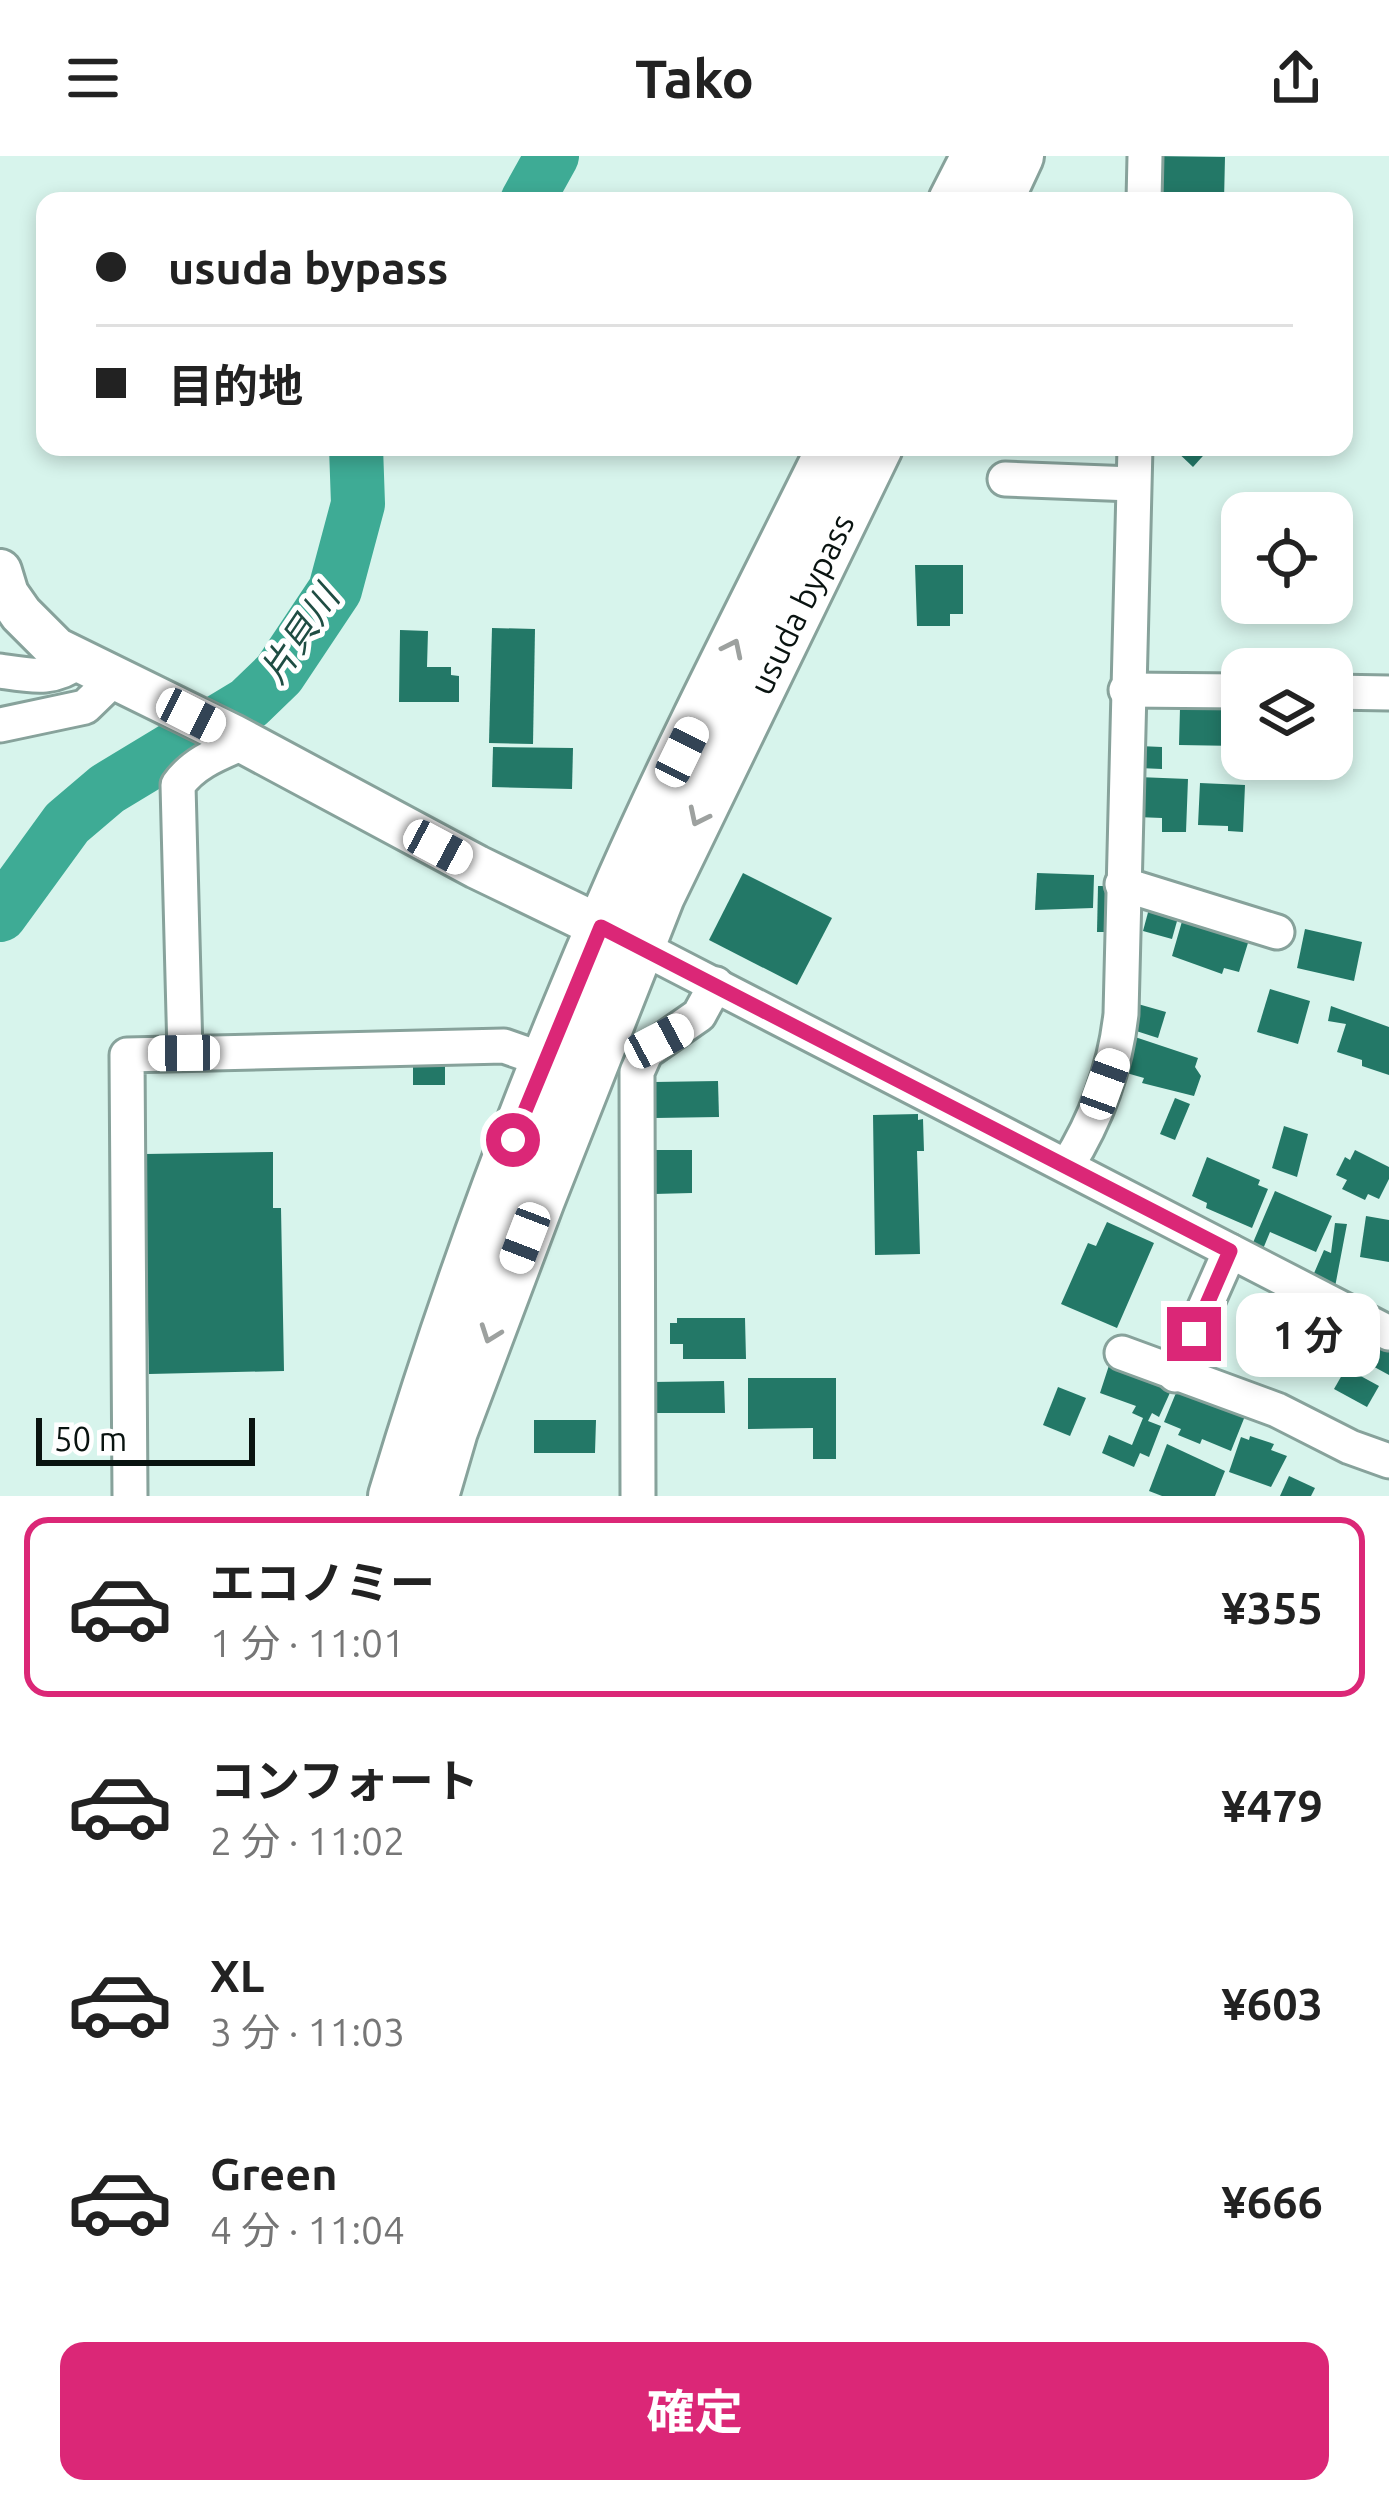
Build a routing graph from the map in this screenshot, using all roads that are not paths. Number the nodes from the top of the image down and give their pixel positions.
1 (976, 156) edge
2 (1019, 156) edge
3 (1145, 156) edge
4 (958, 192) edge
5 (1002, 192) edge
6 (1144, 192) edge
7 (828, 456) edge
8 (874, 456) edge
9 (1135, 456) edge
10 (1005, 479) dead end
11 (1133, 484) junction
12 (0, 571) edge
13 (99, 669) junction
14 (0, 671) edge
15 (1126, 689) junction
16 (1221, 691) edge
17 (1353, 692) edge
18 (1389, 693) edge
19 (0, 725) edge
20 (238, 739) junction
21 (1122, 884) junction
22 (1276, 932) dead end
23 (621, 937) junction
24 (716, 984) junction
25 (184, 1053) junction
26 (544, 1060) junction
27 (1067, 1166) junction
28 (1230, 1251) junction
29 (1389, 1333) edge
30 (1122, 1353) dead end
31 (1175, 1375) junction
32 (1389, 1461) edge
33 (130, 1496) edge
34 (393, 1496) edge
35 (434, 1496) edge
36 (638, 1496) edge

1 - 4 highway
2 - 5 highway
3 - 6 street
23 -> 7 highway, usuda bypass
8 -> 23 highway, usuda bypass
9 - 11 street
10 - 11 street
11 - 15 street
12 - 13 main road
13 - 14 street
13 - 19 street
13 - 20 main road
15 - 16 street
15 - 21 street
17 - 18 street
20 - 23 main road
20 - 25 street
21 - 22 street
21 - 27 street
23 - 24 street
23 - 26 highway, usuda bypass
23 -> 35 highway, usuda bypass
24 - 27 street
24 - 36 street
25 - 26 street
25 - 33 street
26 - 34 highway, usuda bypass
27 - 28 street
28 - 29 street
28 - 31 street
30 - 31 street
31 - 32 street

